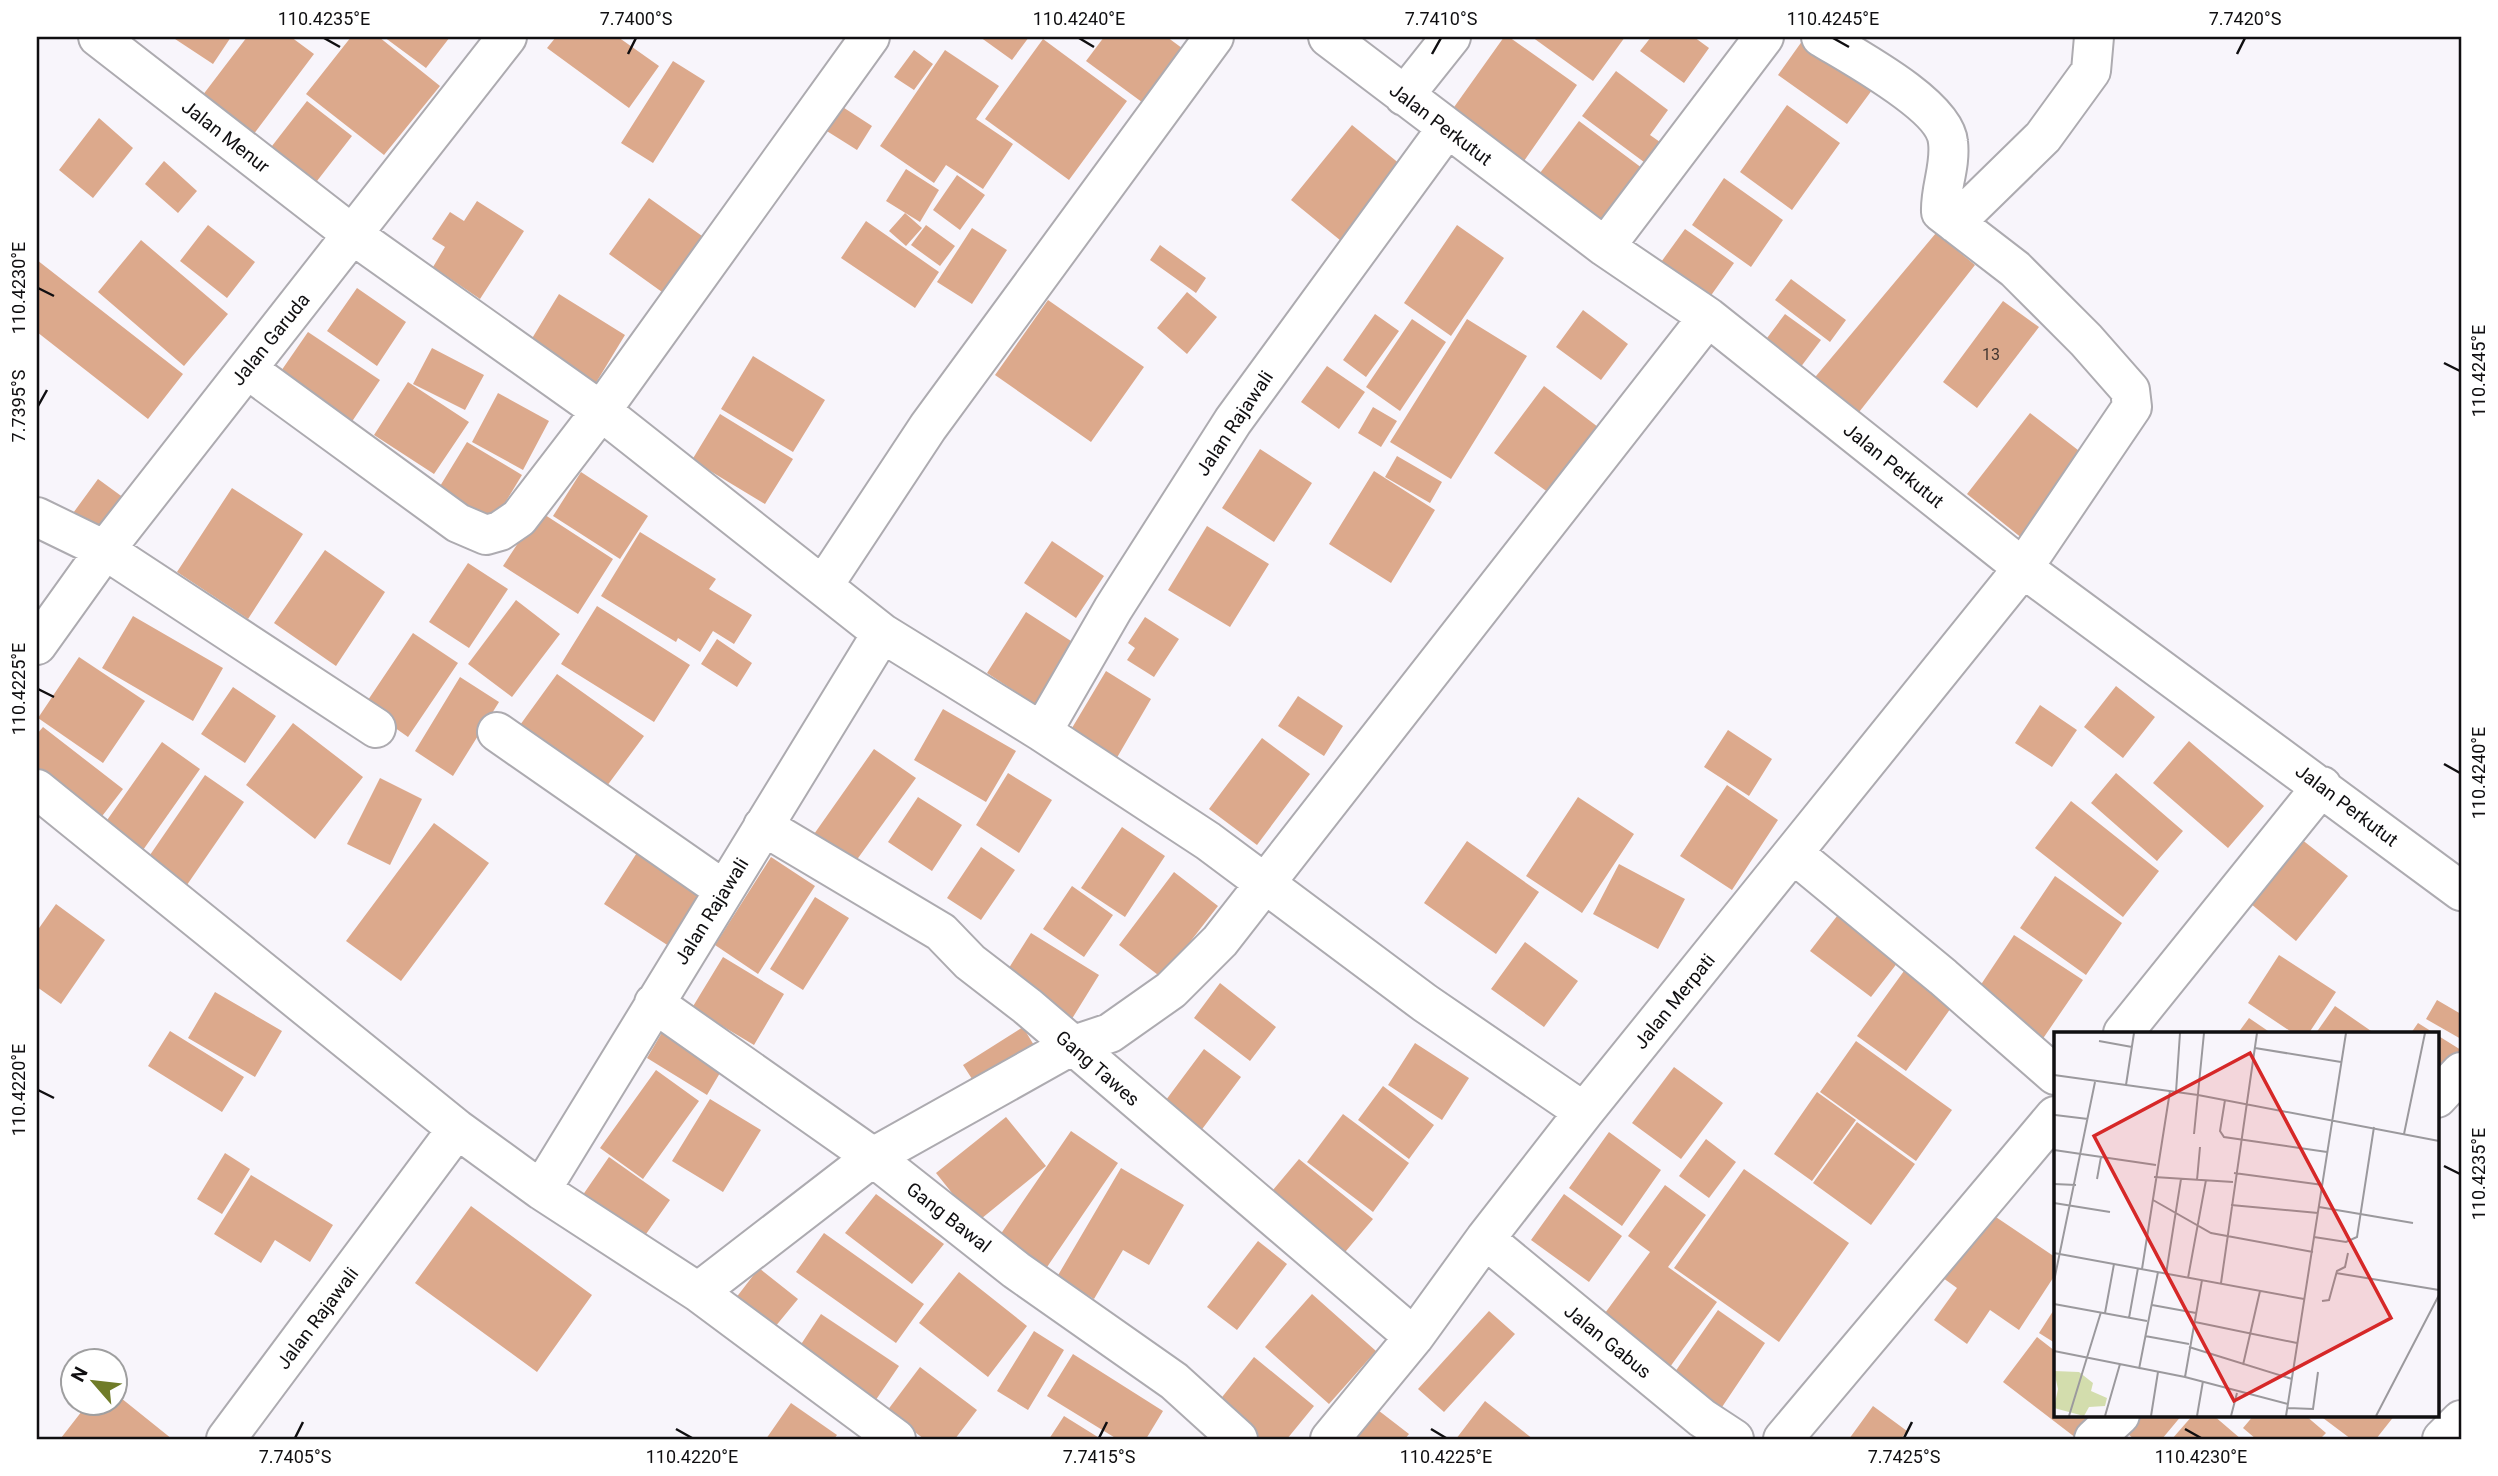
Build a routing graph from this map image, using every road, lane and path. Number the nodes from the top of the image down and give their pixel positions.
1 (99, 37) edge
2 (507, 37) edge
3 (870, 37) edge
4 (1214, 37) edge
5 (1328, 37) edge
6 (1451, 37) edge
7 (1764, 37) edge
8 (1821, 37) edge
9 (2094, 37) edge
10 (1404, 96) junction
11 (1447, 128) junction
12 (1955, 223) junction
13 (353, 235) junction
14 (1605, 247) junction
15 (1708, 317) junction
16 (247, 369) junction
17 (601, 411) junction
18 (37, 517) edge
19 (105, 550) junction
20 (2023, 568) junction
21 (824, 586) junction
22 (882, 633) junction
23 (37, 645) edge
24 (376, 728) dead end
25 (497, 732) dead end
26 (1042, 732) junction
27 (2322, 786) junction
28 (37, 789) edge
29 (763, 825) junction
30 (1794, 854) junction
31 (1265, 883) junction
32 (724, 890) junction
33 (2461, 891) edge
34 (654, 1003) junction
35 (2124, 1032) edge
36 (1071, 1046) junction
37 (2461, 1072) edge
38 (2054, 1074) edge
39 (2438, 1097) edge
40 (1584, 1112) junction
41 (2054, 1117) edge
42 (457, 1129) junction
43 (873, 1157) junction
44 (541, 1189) junction
45 (1485, 1239) junction
46 (698, 1292) junction
47 (1414, 1337) junction
48 (2119, 1416) edge
49 (1693, 1428) edge
50 (226, 1439) edge
51 (896, 1439) edge
52 (1238, 1439) edge
53 (1330, 1439) edge
54 (1734, 1439) edge
55 (1783, 1439) edge
56 (2094, 1439) edge

1 - 13 street, Jalan Menur
2 - 13 street, Jalan Garuda
3 - 17 street
4 - 21 street
5 - 10 street, Jalan Perkutut
6 - 10 street
7 - 14 street
8 - 12 street
9 - 12 street
10 - 11 street, Jalan Perkutut
11 - 14 street, Jalan Perkutut
11 - 26 street, Jalan Rajawali
12 - 20 street, Jalan Merpati
13 - 16 street, Jalan Garuda
13 - 17 street, Jalan Menur
14 - 15 street, Jalan Perkutut
15 - 20 street, Jalan Perkutut
15 - 31 street
16 - 17 street
16 - 19 street, Jalan Garuda
17 - 21 street, Jalan Menur
18 - 19 street
19 - 23 street, Jalan Garuda
19 - 24 street
20 - 27 street, Jalan Perkutut
20 - 30 street, Jalan Merpati
21 - 22 street, Jalan Menur
22 - 26 street, Jalan Menur
22 - 29 street, Jalan Rajawali
25 - 32 street
26 - 31 street, Jalan Menur
27 - 33 street, Jalan Perkutut
27 - 35 street
28 - 42 street
29 - 32 street, Jalan Rajawali
29 - 36 street, Gang Tawes
30 - 38 street
30 - 40 street, Jalan Merpati
31 - 36 street
31 - 40 street, Jalan Menur
32 - 34 street, Jalan Rajawali
34 - 43 street, Gang Bawal
34 - 44 street, Jalan Rajawali
36 - 43 street
36 - 47 street, Gang Tawes
37 - 39 street
40 - 45 street, Jalan Merpati
41 - 55 street
42 - 44 street
42 - 50 street, Jalan Rajawali
43 - 46 street
43 - 52 street, Gang Bawal
44 - 46 street
45 - 47 street, Jalan Merpati
45 - 49 street, Jalan Gabus
46 - 51 street
47 - 53 street, Jalan Merpati
48 - 56 street
49 - 54 street, Jalan Gabus

